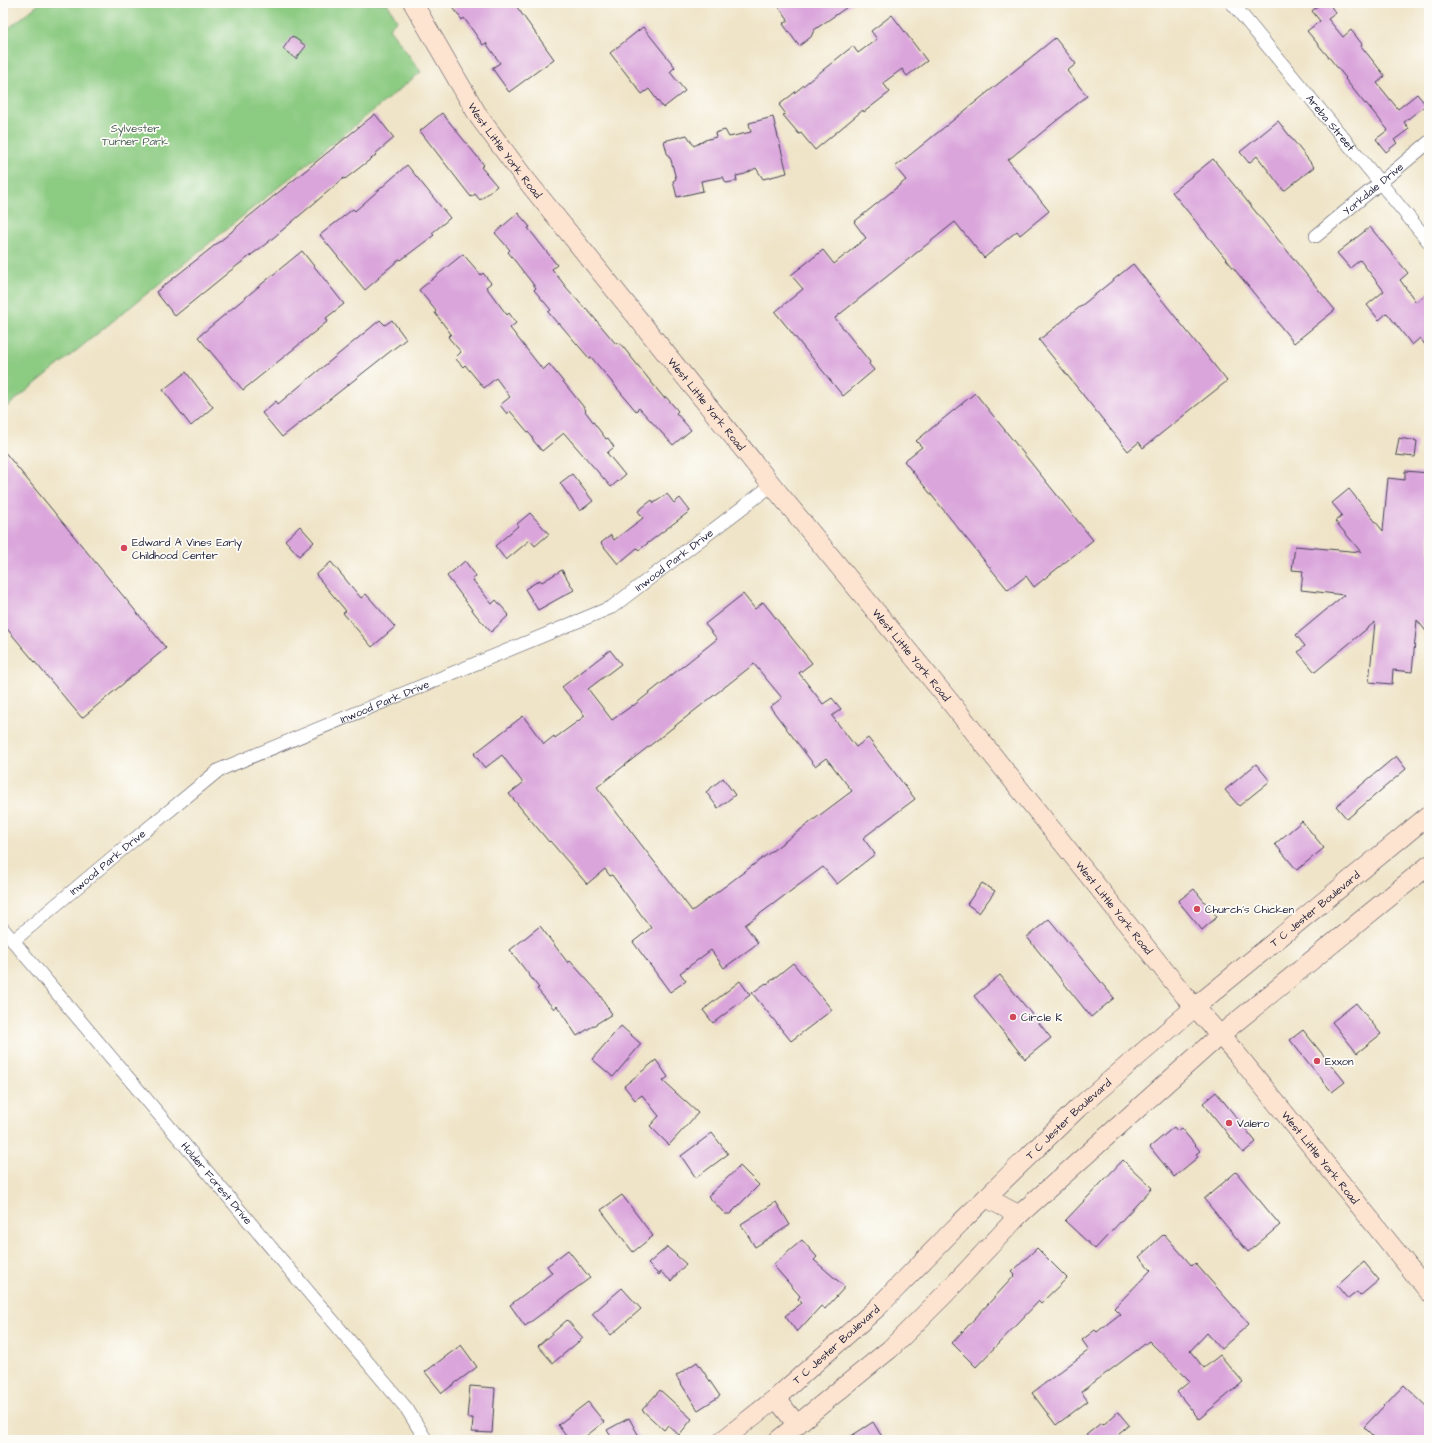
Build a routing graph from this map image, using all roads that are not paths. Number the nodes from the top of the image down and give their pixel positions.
1 (413, 3) edge
2 (1232, 3) edge
3 (1429, 142) edge
4 (1380, 183) junction
5 (1316, 236) dead end
6 (1429, 242) edge
7 (772, 485) junction
8 (1429, 815) edge
9 (1429, 865) edge
10 (3, 929) edge
11 (13, 941) junction
12 (1195, 1007) junction
13 (1220, 1034) junction
14 (987, 1198) junction
15 (1019, 1215) junction
16 (1429, 1292) edge
17 (776, 1398) junction
18 (797, 1425) junction
19 (426, 1440) edge
20 (723, 1440) edge
21 (778, 1440) edge

1 - 7 main road, West Little York Road
2 - 4 street, Areba Street
3 - 4 street, Yorkdale Drive
4 - 5 street, Yorkdale Drive
4 - 6 street, Areba Street
7 - 11 street, Inwood Park Drive
7 - 12 main road, West Little York Road
8 - 12 main road, T C Jester Boulevard
9 - 13 main road
10 - 11 street, Holder Forest Drive
11 - 19 street, Holder Forest Drive
12 - 13 main road, West Little York Road
12 - 14 main road, T C Jester Boulevard
13 - 15 main road
13 - 16 main road, West Little York Road
14 - 15 main road
14 - 17 main road, T C Jester Boulevard
15 - 18 main road
17 - 18 main road
17 - 20 main road, T C Jester Boulevard
18 - 21 main road

